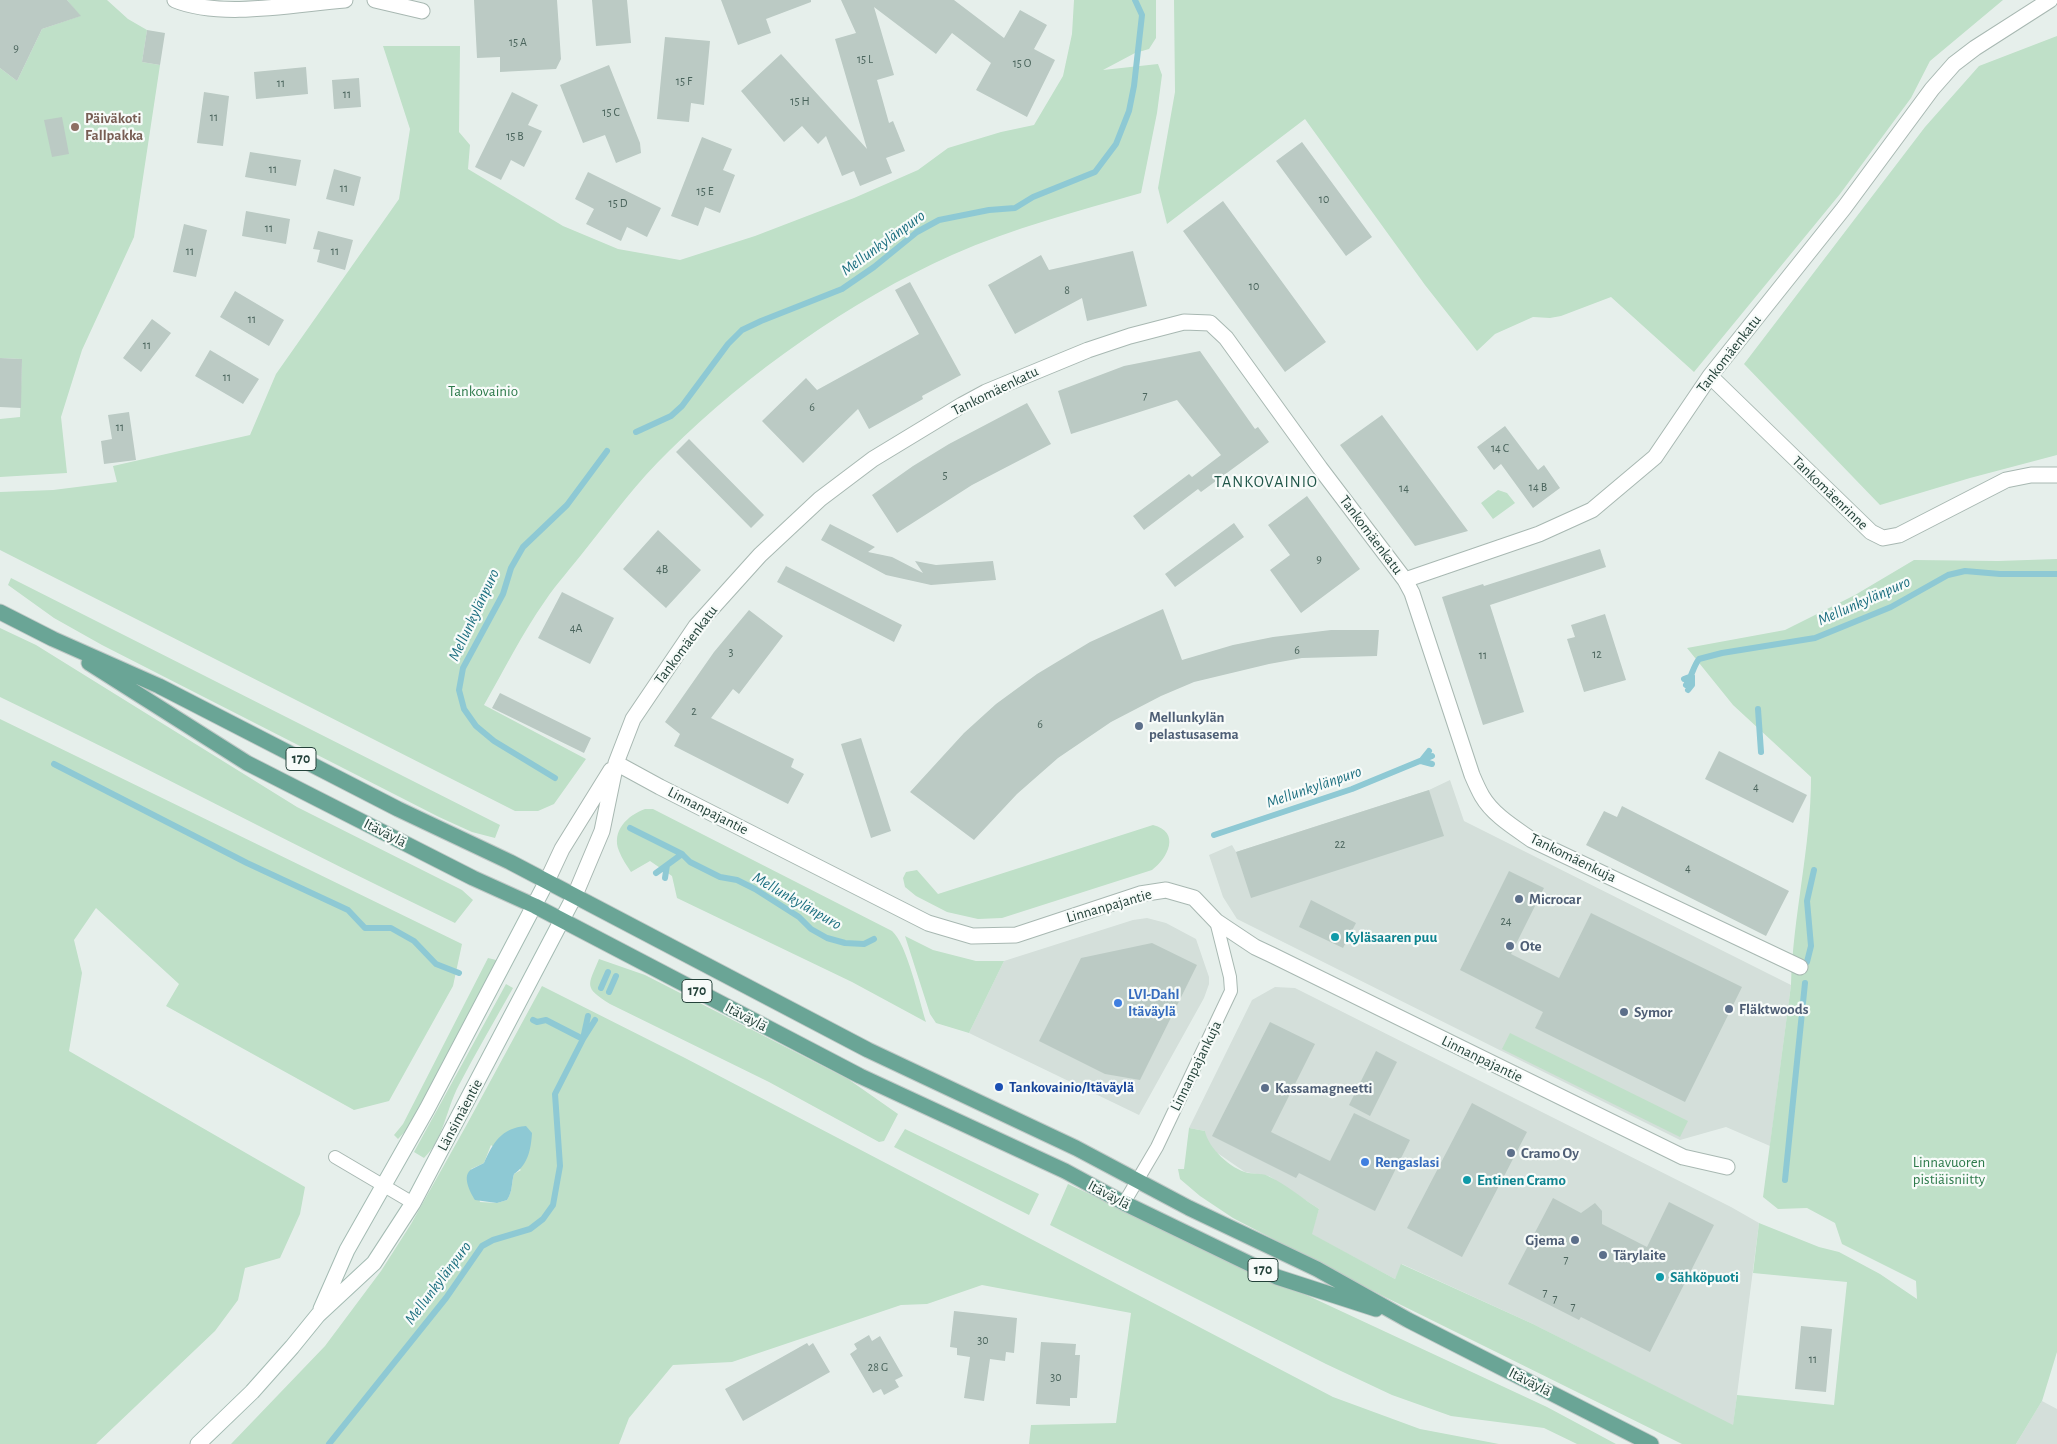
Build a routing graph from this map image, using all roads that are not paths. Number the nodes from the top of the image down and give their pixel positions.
1 (175, 0) edge
2 (344, 0) edge
3 (375, 0) edge
4 (2050, 0) edge
5 (422, 11) dead end
6 (1710, 376) junction
7 (2057, 474) edge
8 (1405, 580) junction
9 (0, 612) edge
10 (53, 639) junction
11 (616, 763) junction
12 (547, 881) junction
13 (575, 895) junction
14 (534, 906) junction
15 (562, 921) junction
16 (1216, 921) junction
17 (1800, 967) dead end
18 (335, 1157) dead end
19 (1727, 1167) dead end
20 (1139, 1180) junction
21 (385, 1186) junction
22 (413, 1203) junction
23 (1124, 1203) junction
24 (318, 1315) junction
25 (1408, 1320) junction
26 (198, 1444) edge
27 (1651, 1444) edge

1 - 2 street
3 - 5 street
4 - 6 street, Tankomäenkatu
6 - 7 street, Tankomäenrinne
6 - 8 street, Tankomäenkatu
8 - 11 street, Tankomäenkatu
8 - 17 street, Tankomäenkuja
9 - 10 main road, Itäväylä / 170
10 - 12 main road, Itäväylä / 170
10 - 14 main road, Itäväylä / 170
11 - 12 street, Tankomäenkatu
11 - 13 street, Tankomäenkatu
11 - 16 street, Linnanpajantie
12 - 13 main road, Itäväylä / 170
12 - 14 street, Länsimäentie
13 - 15 street, Länsimäentie
13 - 20 main road, Itäväylä / 170
14 - 15 main road, Itäväylä / 170
14 - 21 street, Länsimäentie
15 - 22 street, Länsimäentie
15 - 23 main road, Itäväylä / 170
16 - 19 street, Linnanpajantie
16 - 20 lane, Linnanpajankuja
18 - 21 lane
20 - 23 lane, Linnanpajankuja
20 - 25 main road, Itäväylä / 170
21 - 22 lane
21 - 24 street, Länsimäentie
22 - 24 street, Länsimäentie
23 - 25 main road, Itäväylä / 170
24 - 26 street, Länsimäentie
25 - 27 main road, Itäväylä / 170

